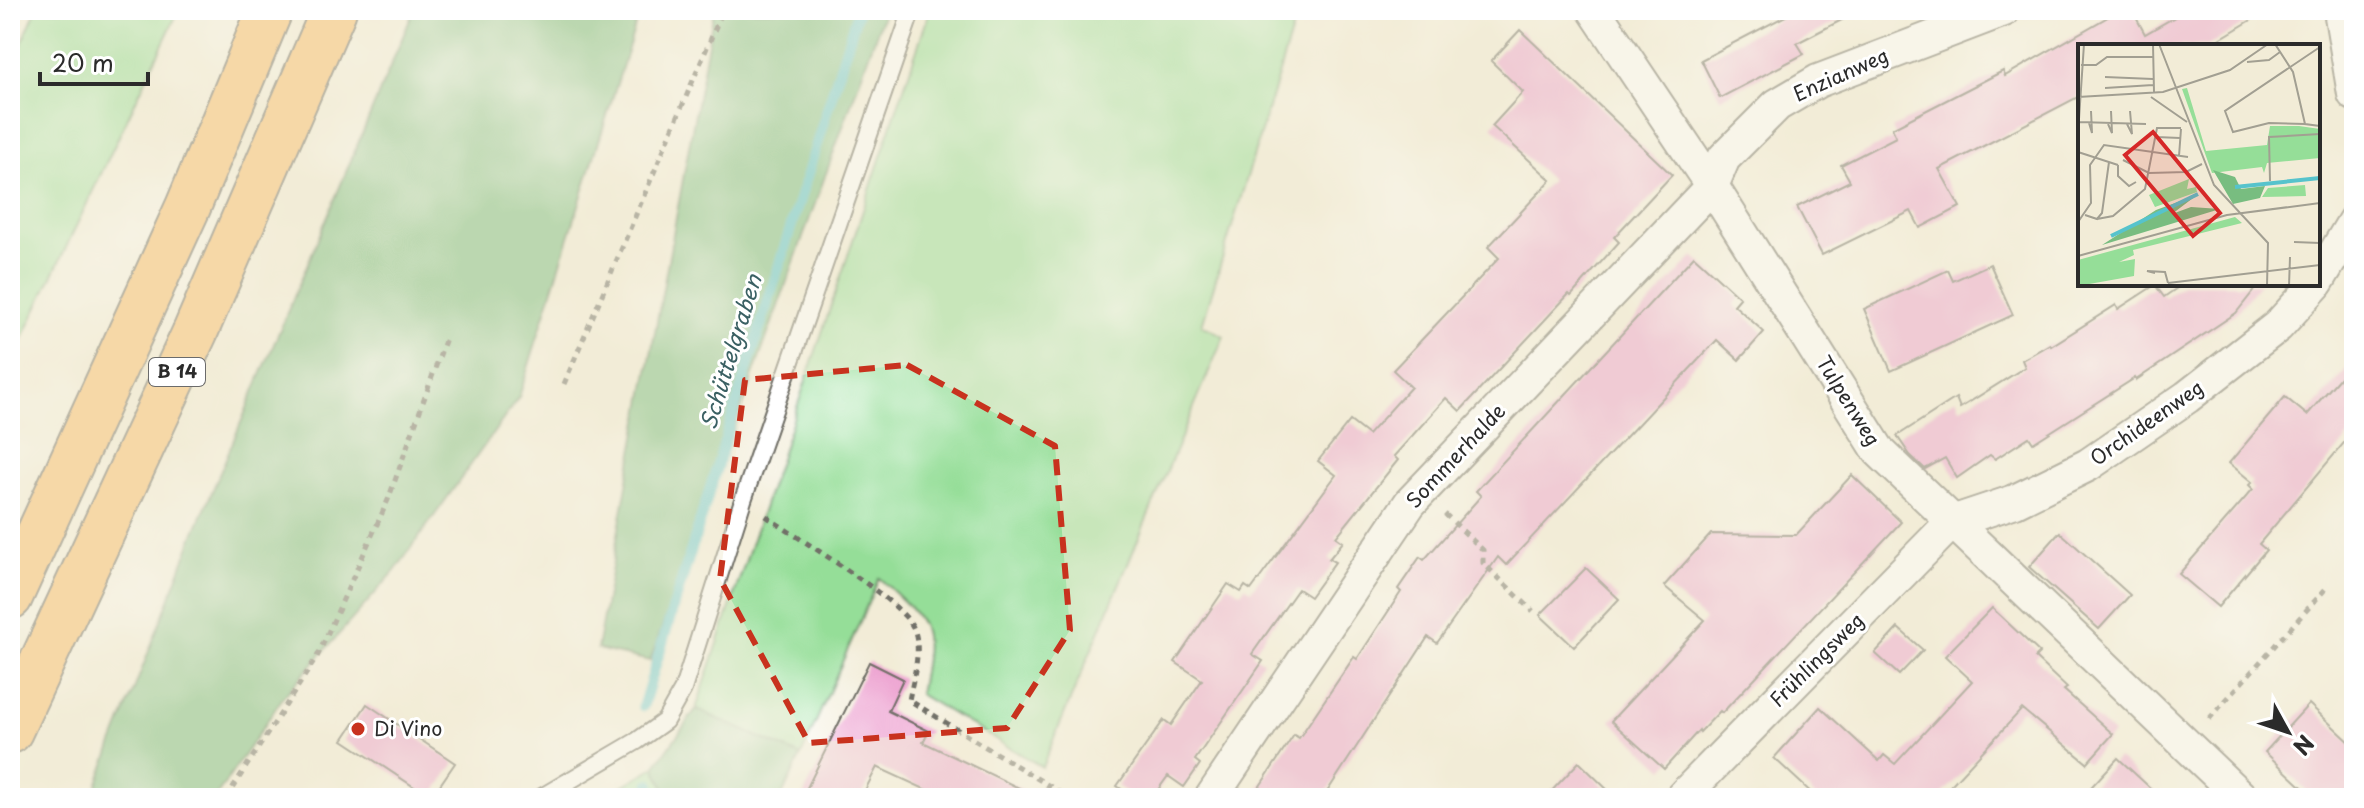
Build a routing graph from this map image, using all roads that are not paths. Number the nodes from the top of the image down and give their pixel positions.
1 (270, 10) edge
2 (334, 10) edge
3 (912, 10) edge
4 (1594, 10) edge
5 (2004, 10) edge
6 (2340, 10) edge
7 (2354, 94) edge
8 (1712, 186) junction
9 (2354, 221) edge
10 (2320, 278) edge
11 (2314, 286) edge
12 (1952, 522) junction
13 (10, 597) edge
14 (10, 731) edge
15 (2235, 795) edge
16 (540, 798) edge
17 (1211, 798) edge
18 (1681, 798) edge

1 - 13 highway, B 14
2 - 14 highway, B 14
3 - 16 lane
4 - 8 street, Tulpenweg
5 - 8 street, Enzianweg
6 - 7 street
8 - 12 street, Tulpenweg
8 - 17 street, Sommerhalde
9 - 10 street, Orchideenweg
11 - 12 street, Orchideenweg
12 - 15 street, Tulpenweg
12 - 18 street, Frühlingsweg

